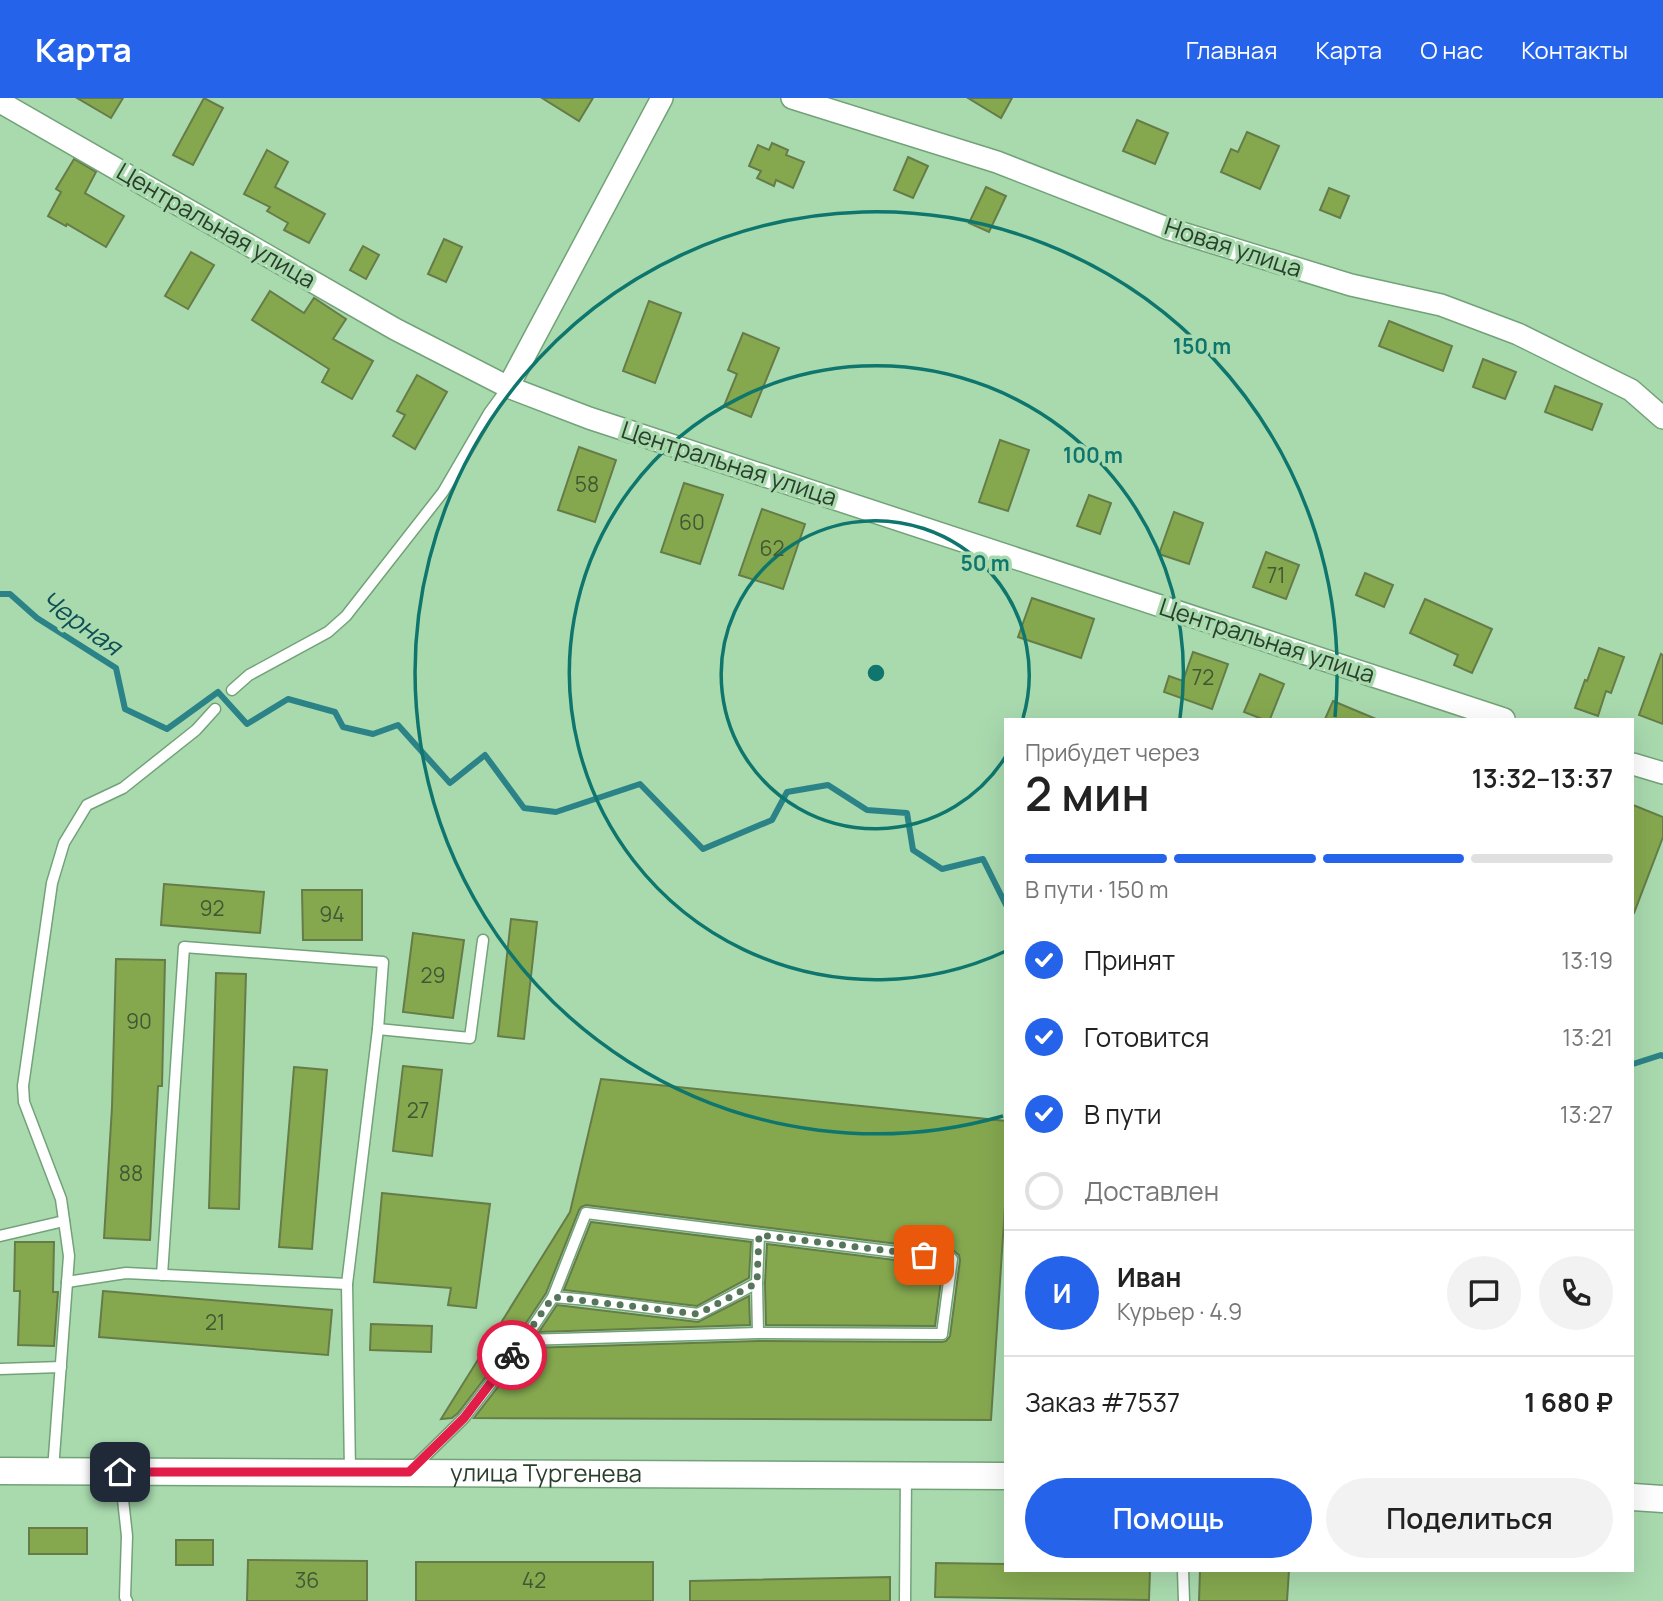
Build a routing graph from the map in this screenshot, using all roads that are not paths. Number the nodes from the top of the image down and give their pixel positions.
1 (662, 98) edge
2 (792, 98) edge
3 (0, 102) edge
4 (508, 387) junction
5 (1663, 418) edge
6 (232, 690) dead end
7 (215, 709) dead end
8 (1501, 718) edge
9 (1634, 764) edge
10 (1663, 773) edge
11 (483, 940) dead end
12 (378, 1029) junction
13 (64, 1221) junction
14 (759, 1235) junction
15 (0, 1236) edge
16 (162, 1275) junction
17 (67, 1282) junction
18 (757, 1283) junction
19 (347, 1284) junction
20 (553, 1297) junction
21 (758, 1333) junction
22 (524, 1340) junction
23 (61, 1367) junction
24 (0, 1369) edge
25 (0, 1471) edge
26 (53, 1471) junction
27 (120, 1472) junction
28 (409, 1472) junction
29 (350, 1473) junction
30 (906, 1475) junction
31 (1004, 1476) edge
32 (1634, 1497) edge
33 (1663, 1499) edge
34 (1183, 1572) edge
35 (127, 1601) edge
36 (905, 1601) edge
37 (1184, 1601) edge

1 - 4 street
2 - 5 street, Новая улица
3 - 4 street, Центральная улица
4 - 6 lane
4 - 8 street, Центральная улица
7 - 13 lane
9 - 10 street
11 - 12 lane
12 - 16 lane
12 - 19 lane
13 - 15 lane
13 - 17 lane
14 - 18 lane
14 - 20 lane
14 - 21 lane
16 - 17 lane
16 - 19 lane
17 - 23 lane
18 - 20 lane
18 - 21 lane
19 - 29 lane
20 - 22 lane
21 - 22 lane
22 - 28 lane
23 - 24 lane
23 - 26 lane
25 - 26 street, улица Тургенева
26 - 27 street, улица Тургенева
27 - 29 street, улица Тургенева
27 - 35 lane
28 - 29 street, улица Тургенева
28 - 30 street, улица Тургенева
30 - 31 street, улица Тургенева
30 - 36 lane
32 - 33 street
34 - 37 lane

